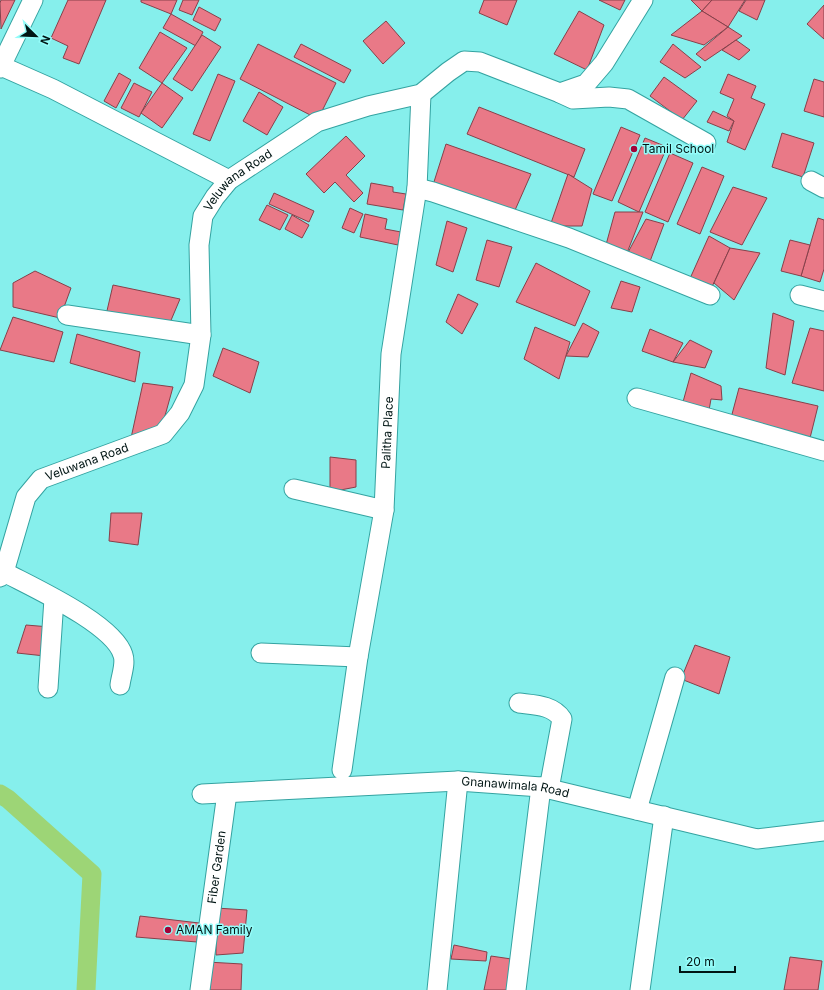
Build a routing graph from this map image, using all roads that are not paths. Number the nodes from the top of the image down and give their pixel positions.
1 (33, 0) edge
2 (643, 0) edge
3 (0, 67) edge
4 (560, 93) junction
5 (421, 94) junction
6 (706, 143) dead end
7 (229, 180) junction
8 (417, 188) junction
9 (710, 295) dead end
10 (800, 295) dead end
11 (824, 301) edge
12 (68, 315) dead end
13 (201, 335) junction
14 (637, 398) dead end
15 (824, 451) edge
16 (294, 489) dead end
17 (384, 510) junction
18 (2, 574) edge
19 (54, 599) junction
20 (261, 654) dead end
21 (358, 657) junction
22 (675, 677) dead end
23 (120, 685) dead end
24 (48, 688) dead end
25 (519, 703) dead end
26 (342, 770) dead end
27 (458, 781) junction
28 (545, 788) junction
29 (227, 793) junction
30 (202, 794) dead end
31 (637, 810) junction
32 (664, 816) junction
33 (824, 831) edge
34 (200, 990) edge
35 (437, 990) edge
36 (516, 990) edge
37 (640, 990) edge

1 - 3 street
2 - 4 street
3 - 7 street
4 - 5 street, Veluwana Road
4 - 6 street, Veluwana Road
5 - 7 street, Veluwana Road
5 - 8 street, Palitha Place
7 - 13 street, Veluwana Road
8 - 9 street
8 - 17 street, Palitha Place
10 - 11 street
12 - 13 street
13 - 18 street, Veluwana Road
14 - 15 street
16 - 17 street
17 - 21 street, Palitha Place
18 - 19 street
19 - 23 street
19 - 24 street
20 - 21 street
21 - 26 street, Palitha Place
22 - 31 street
25 - 28 street
27 - 28 street, Gnanawimala Road
27 - 29 street, Gnanawimala Road
27 - 35 street
28 - 31 street, Gnanawimala Road
28 - 36 street
29 - 30 street, Gnanawimala Road
29 - 34 street, Fiber Garden
31 - 32 street, Gnanawimala Road
32 - 33 street, Gnanawimala Road
32 - 37 street

